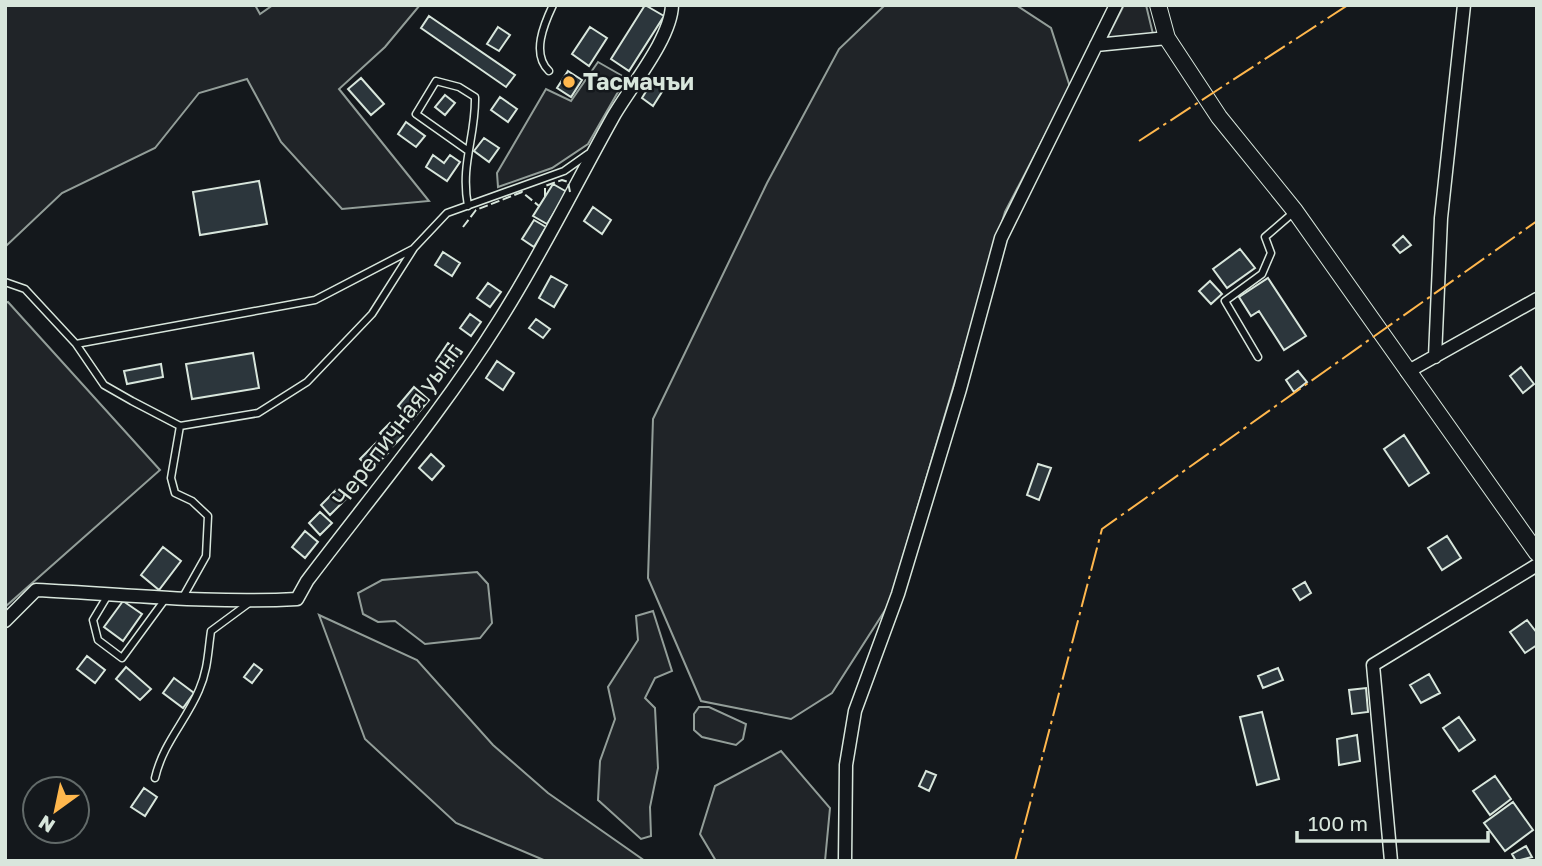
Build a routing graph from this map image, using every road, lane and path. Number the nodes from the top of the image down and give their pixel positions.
1 (553, 5) edge
2 (672, 5) edge
3 (1116, 5) edge
4 (1158, 5) edge
5 (1464, 5) edge
6 (1167, 38) junction
7 (1096, 45) junction
8 (549, 71) dead end
9 (598, 147) junction
10 (467, 150) junction
11 (468, 206) junction
12 (1295, 211) junction
13 (414, 248) junction
14 (5, 282) edge
15 (1537, 299) edge
16 (76, 344) junction
17 (1435, 357) junction
18 (1258, 358) dead end
19 (1407, 372) junction
20 (180, 426) junction
21 (1537, 553) edge
22 (1537, 565) edge
23 (108, 595) junction
24 (183, 597) junction
25 (166, 598) junction
26 (250, 602) junction
27 (5, 621) edge
28 (155, 778) dead end
29 (845, 861) edge
30 (1391, 861) edge

1 - 8 lane
2 - 9 street, Черепичная уынг
3 - 7 street
4 - 6 main road
5 - 17 street
6 - 7 street
6 - 12 main road
7 - 29 street
9 - 11 lane
9 - 26 street, Черепичная уынг
10 - 10 lane
10 - 11 lane
11 - 13 lane
12 - 18 lane
12 - 19 main road
13 - 16 lane
13 - 20 lane
14 - 16 lane
15 - 17 street
16 - 20 lane
17 - 19 street
19 - 21 main road
20 - 24 lane
22 - 30 street
23 - 25 street, Черепичная уынг
23 - 25 lane
23 - 27 street, Черепичная уынг
24 - 25 street, Черепичная уынг
24 - 26 street, Черепичная уынг
26 - 28 lane

